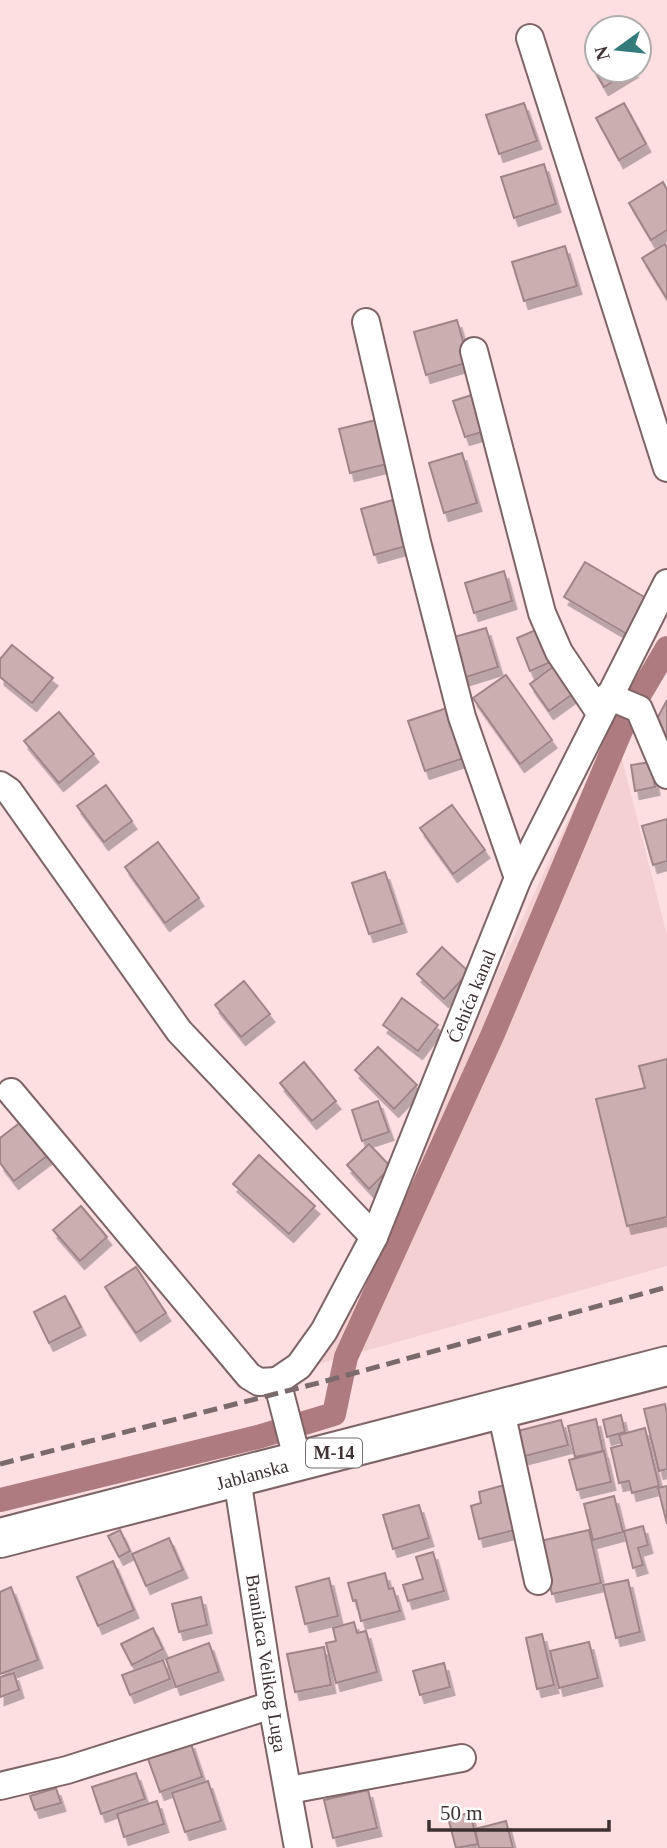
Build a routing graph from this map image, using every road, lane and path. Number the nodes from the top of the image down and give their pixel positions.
1 (530, 38) dead end
2 (366, 322) dead end
3 (474, 351) dead end
4 (667, 468) edge
5 (667, 583) edge
6 (617, 705) junction
7 (667, 775) edge
8 (0, 785) edge
9 (517, 878) junction
10 (11, 1092) dead end
11 (374, 1237) junction
12 (667, 1366) edge
13 (279, 1391) junction
14 (501, 1411) junction
15 (297, 1457) junction
16 (237, 1478) junction
17 (0, 1538) edge
18 (538, 1581) dead end
19 (272, 1705) junction
20 (462, 1758) dead end
21 (0, 1786) edge
22 (289, 1790) junction
23 (298, 1848) edge

1 - 4 street
2 - 9 street
3 - 6 street
5 - 6 street, Ćehića kanal
6 - 7 street
6 - 9 street, Ćehića kanal
8 - 11 street
9 - 11 street, Ćehića kanal
10 - 13 street
11 - 13 street, Ćehića kanal
12 - 14 main road, Jablanska / M-14
13 - 15 street
14 - 15 main road, Jablanska / M-14
14 - 18 street
15 - 16 main road, Jablanska / M-14
16 - 17 main road, Jablanska / M-14
16 - 19 street, Branilaca Velikog Luga
19 - 21 street
19 - 22 street, Branilaca Velikog Luga
20 - 22 street
22 - 23 street, Branilaca Velikog Luga

